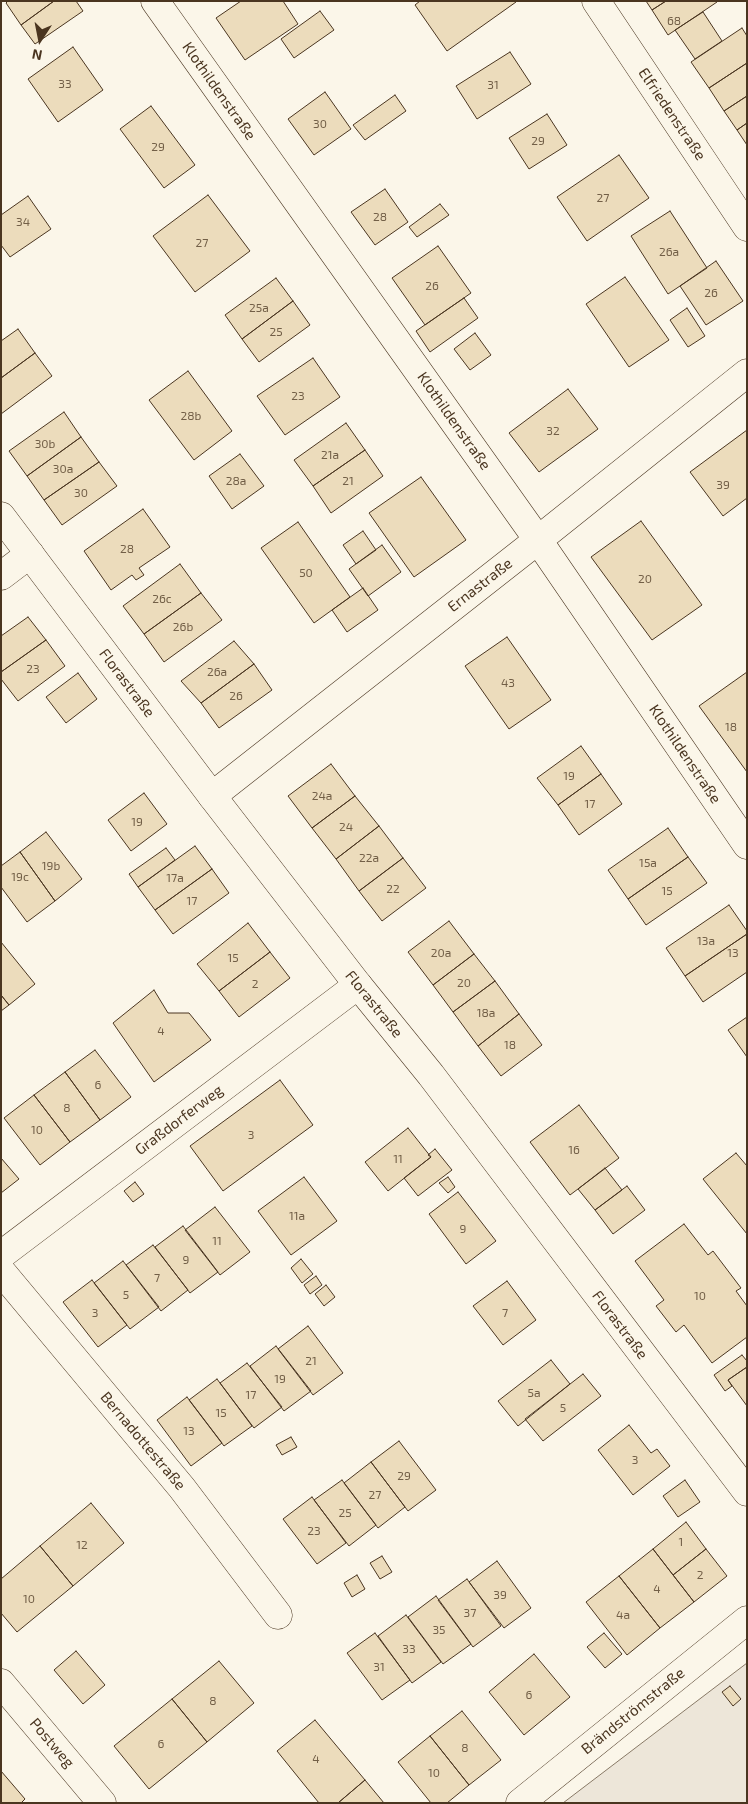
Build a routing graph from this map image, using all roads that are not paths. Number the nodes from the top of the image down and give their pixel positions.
1 (155, 1) edge
2 (596, 1) edge
3 (747, 227) edge
4 (747, 373) edge
5 (1, 516) edge
6 (538, 540) junction
7 (30, 554) junction
8 (1, 576) edge
9 (212, 796) junction
10 (747, 844) edge
11 (358, 985) junction
12 (1, 1255) edge
13 (1, 1271) edge
14 (747, 1492) edge
15 (278, 1615) dead end
16 (747, 1620) edge
17 (1, 1683) edge
18 (102, 1803) edge
19 (520, 1803) edge

1 - 6 street, Klothildenstraße
2 - 3 street, Elfriedenstraße
4 - 6 street, Ernastraße
5 - 7 street, Florastraße
6 - 9 street, Ernastraße
6 - 10 street, Klothildenstraße
7 - 8 street
7 - 9 street, Florastraße
9 - 11 street, Florastraße
11 - 12 street, Graßdorferweg
11 - 14 street, Florastraße
13 - 15 street, Bernadottestraße
16 - 19 street, Brändströmstraße
17 - 18 street, Postweg

